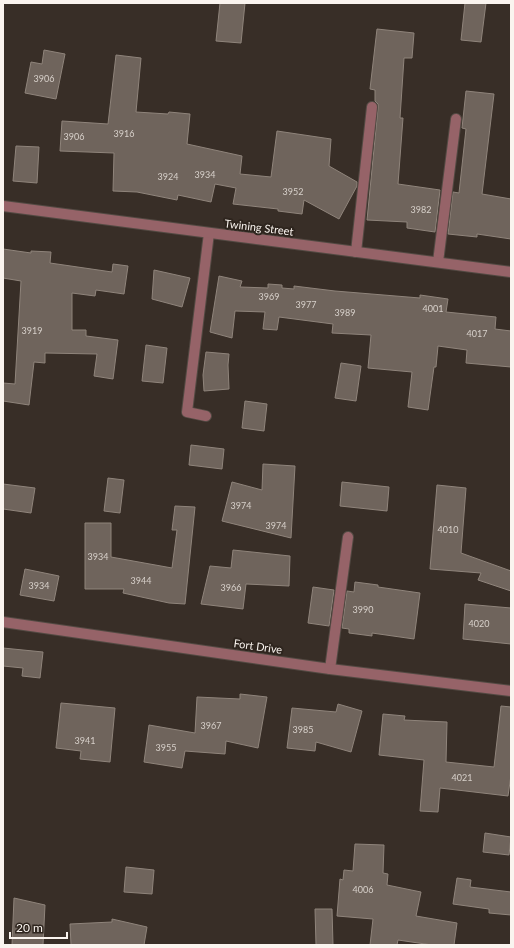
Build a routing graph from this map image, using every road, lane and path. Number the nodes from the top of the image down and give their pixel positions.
1 (372, 107) dead end
2 (456, 119) dead end
3 (3, 206) edge
4 (209, 233) junction
5 (356, 252) junction
6 (438, 262) junction
7 (511, 272) edge
8 (206, 416) dead end
9 (348, 537) dead end
10 (3, 622) edge
11 (330, 669) junction
12 (511, 691) edge

1 - 5 street
2 - 6 street
3 - 4 street, Twining Street
4 - 5 street, Twining Street
4 - 8 street
5 - 6 street, Twining Street
6 - 7 street, Twining Street
9 - 11 street
10 - 11 street, Fort Drive
11 - 12 street, Fort Drive

